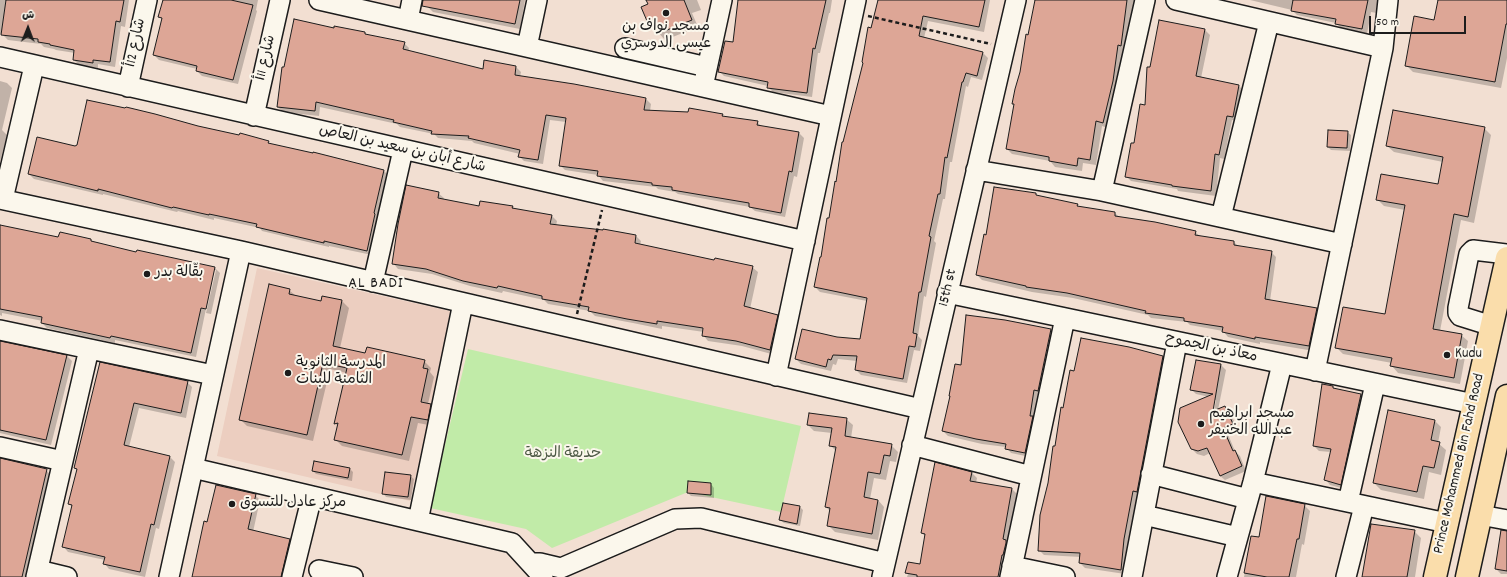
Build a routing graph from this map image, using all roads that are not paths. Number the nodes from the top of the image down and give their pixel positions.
1 (147, 0) edge
2 (280, 0) edge
3 (319, 0) edge
4 (412, 0) edge
5 (537, 0) edge
6 (722, 0) edge
7 (1016, 0) edge
8 (1145, 0) edge
9 (1176, 0) edge
10 (1388, 0) edge
11 (855, 6) edge
12 (408, 20) junction
13 (1269, 22) junction
14 (526, 47) junction
15 (625, 48) dead end
16 (1383, 48) junction
17 (0, 58) edge
18 (34, 66) junction
19 (707, 68) junction
20 (128, 87) junction
21 (702, 87) junction
22 (254, 116) junction
23 (832, 116) junction
24 (403, 150) junction
25 (976, 170) junction
26 (1102, 191) junction
27 (1, 199) edge
28 (1221, 217) junction
29 (805, 241) junction
30 (1342, 244) junction
31 (240, 251) junction
32 (1507, 254) edge
33 (1507, 258) edge
34 (373, 282) junction
35 (947, 293) junction
36 (463, 303) junction
37 (1065, 318) junction
38 (1492, 326) junction
39 (0, 330) edge
40 (1177, 342) junction
41 (89, 349) junction
42 (1282, 364) junction
43 (1315, 372) junction
44 (213, 375) junction
45 (776, 376) junction
46 (1375, 384) junction
47 (1507, 396) edge
48 (1474, 404) junction
49 (920, 409) junction
50 (912, 445) junction
51 (0, 447) edge
52 (63, 461) junction
53 (193, 468) junction
54 (1152, 474) junction
55 (1031, 476) junction
56 (1250, 490) junction
57 (312, 496) junction
58 (1356, 504) junction
59 (1480, 514) junction
60 (1144, 515) junction
61 (1507, 520) edge
62 (418, 521) junction
63 (1447, 523) junction
64 (1238, 537) junction
65 (319, 570) dead end
66 (537, 570) edge
67 (883, 570) edge
68 (1011, 571) edge
69 (37, 573) edge
70 (67, 577) edge
71 (169, 577) edge
72 (292, 577) edge
73 (353, 577) edge
74 (1065, 577) edge
75 (1132, 577) edge
76 (1227, 577) edge
77 (1346, 577) edge
78 (1434, 577) edge
79 (1466, 577) edge

1 - 20 street, شارع 12أ
2 - 22 street, شارع 11أ
3 - 12 street
4 - 12 street
5 - 14 street
6 - 19 street
7 - 25 street, 15th st
8 - 26 street
9 - 13 street
10 - 16 street
11 - 23 street
12 - 14 street
13 - 16 street
13 - 28 street
14 - 21 street
15 - 19 street
16 - 30 street
17 - 18 street, شارع أبان بن سعيد بن العاص
18 - 20 street, شارع أبان بن سعيد بن العاص
18 - 27 street
19 - 21 street
20 - 22 street, شارع أبان بن سعيد بن العاص
21 - 23 street
22 - 24 street, شارع أبان بن سعيد بن العاص
23 - 29 street
24 - 29 street, شارع أبان بن سعيد بن العاص
24 - 34 street
25 - 26 street
25 - 35 street, 15th st
26 - 28 street
27 - 31 street
28 - 30 street
29 - 45 street
30 - 43 street
31 - 34 street
31 - 44 street
32 - 38 street
33 - 38 highway, Prince Mohammed Bin Fahd Road
34 - 36 street
35 - 37 street, معاذ بن الجموح
35 - 49 street, 15th st
36 - 45 street
36 - 62 street
37 - 40 street, معاذ بن الجموح
37 - 55 street
38 - 48 highway, Prince Mohammed Bin Fahd Road
39 - 41 street
40 - 42 street, معاذ بن الجموح
40 - 54 street
41 - 44 street
41 - 52 street
42 - 43 street, معاذ بن الجموح
42 - 56 street
43 - 46 street, معاذ بن الجموح
44 - 53 street
45 - 49 street
46 - 48 street, معاذ بن الجموح
46 - 58 street
47 - 59 highway, Prince Mohammed Bin Fahd Road
48 - 63 highway, Prince Mohammed Bin Fahd Road
49 - 50 street, 15th st
50 - 55 street
50 - 67 street, 15th st
51 - 52 street
52 - 69 street
53 - 57 street
53 - 71 street
54 - 56 street
54 - 60 street
55 - 68 street
56 - 58 street
56 - 64 street
57 - 62 street
57 - 72 street
58 - 63 street
58 - 77 street
59 - 61 street
59 - 79 highway, Prince Mohammed Bin Fahd Road
60 - 64 street
60 - 75 street
62 - 66 street
63 - 78 highway, Prince Mohammed Bin Fahd Road
64 - 76 street
65 - 73 street
66 - 67 street
68 - 74 street
69 - 70 street

